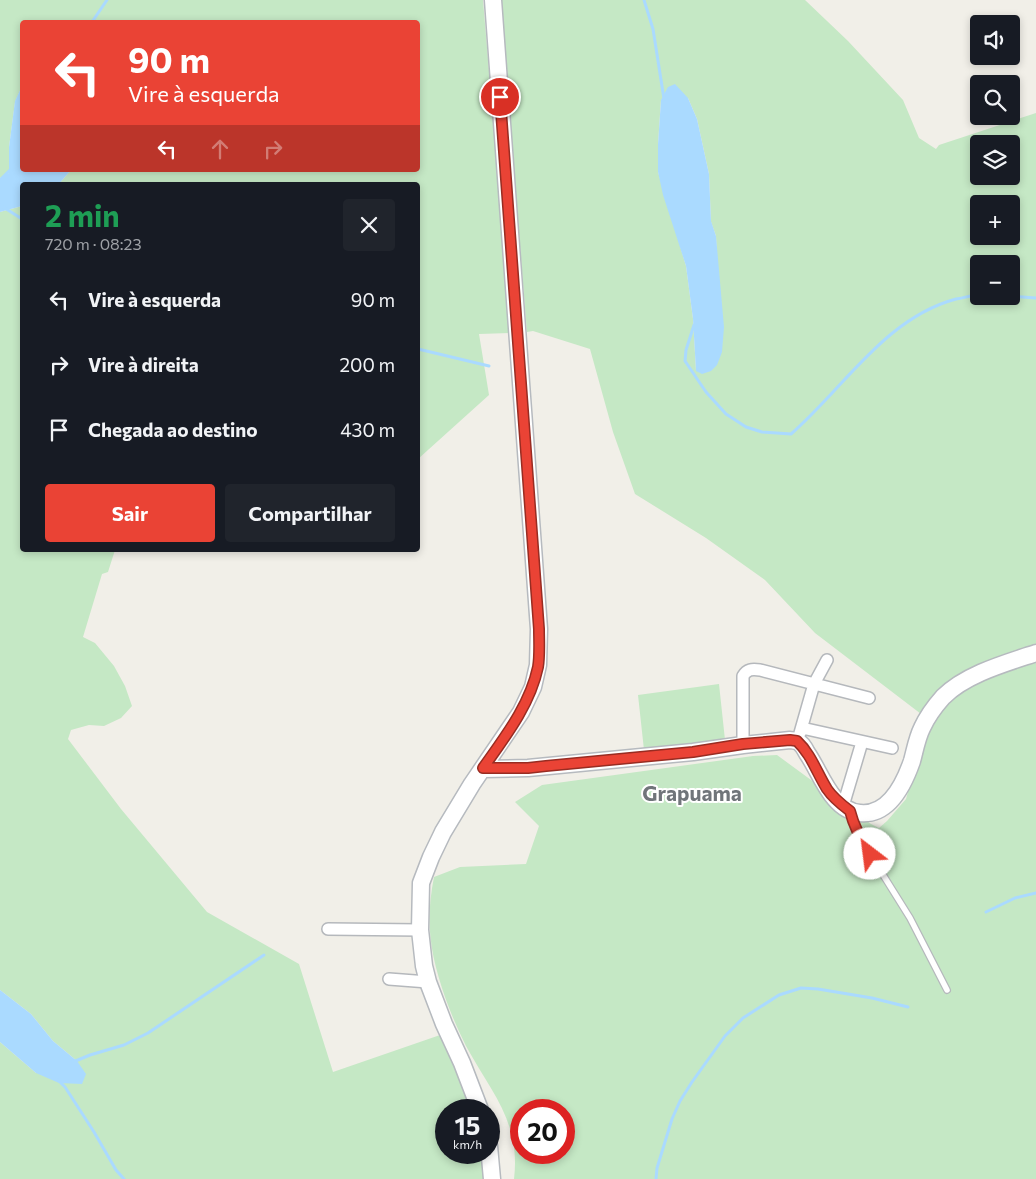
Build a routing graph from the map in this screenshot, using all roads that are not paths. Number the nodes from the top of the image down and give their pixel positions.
1 (493, 0) edge
2 (1036, 653) edge
3 (827, 660) dead end
4 (814, 684) junction
5 (869, 698) dead end
6 (800, 734) junction
7 (862, 742) junction
8 (743, 744) junction
9 (892, 748) dead end
10 (483, 768) junction
11 (847, 809) junction
12 (328, 929) dead end
13 (420, 930) junction
14 (389, 979) dead end
15 (428, 982) junction
16 (947, 990) dead end
17 (476, 1099) edge
18 (491, 1164) edge
19 (492, 1179) edge

1 - 10 street
2 - 11 street
3 - 4 street
4 - 5 street
4 - 6 street
4 - 8 street
6 - 7 street
6 - 8 street
6 - 11 street
7 - 9 street
7 - 11 street
8 - 10 street
10 - 13 street
11 - 16 lane
12 - 13 street
13 - 15 street
14 - 15 street
15 - 17 street
18 - 19 street

